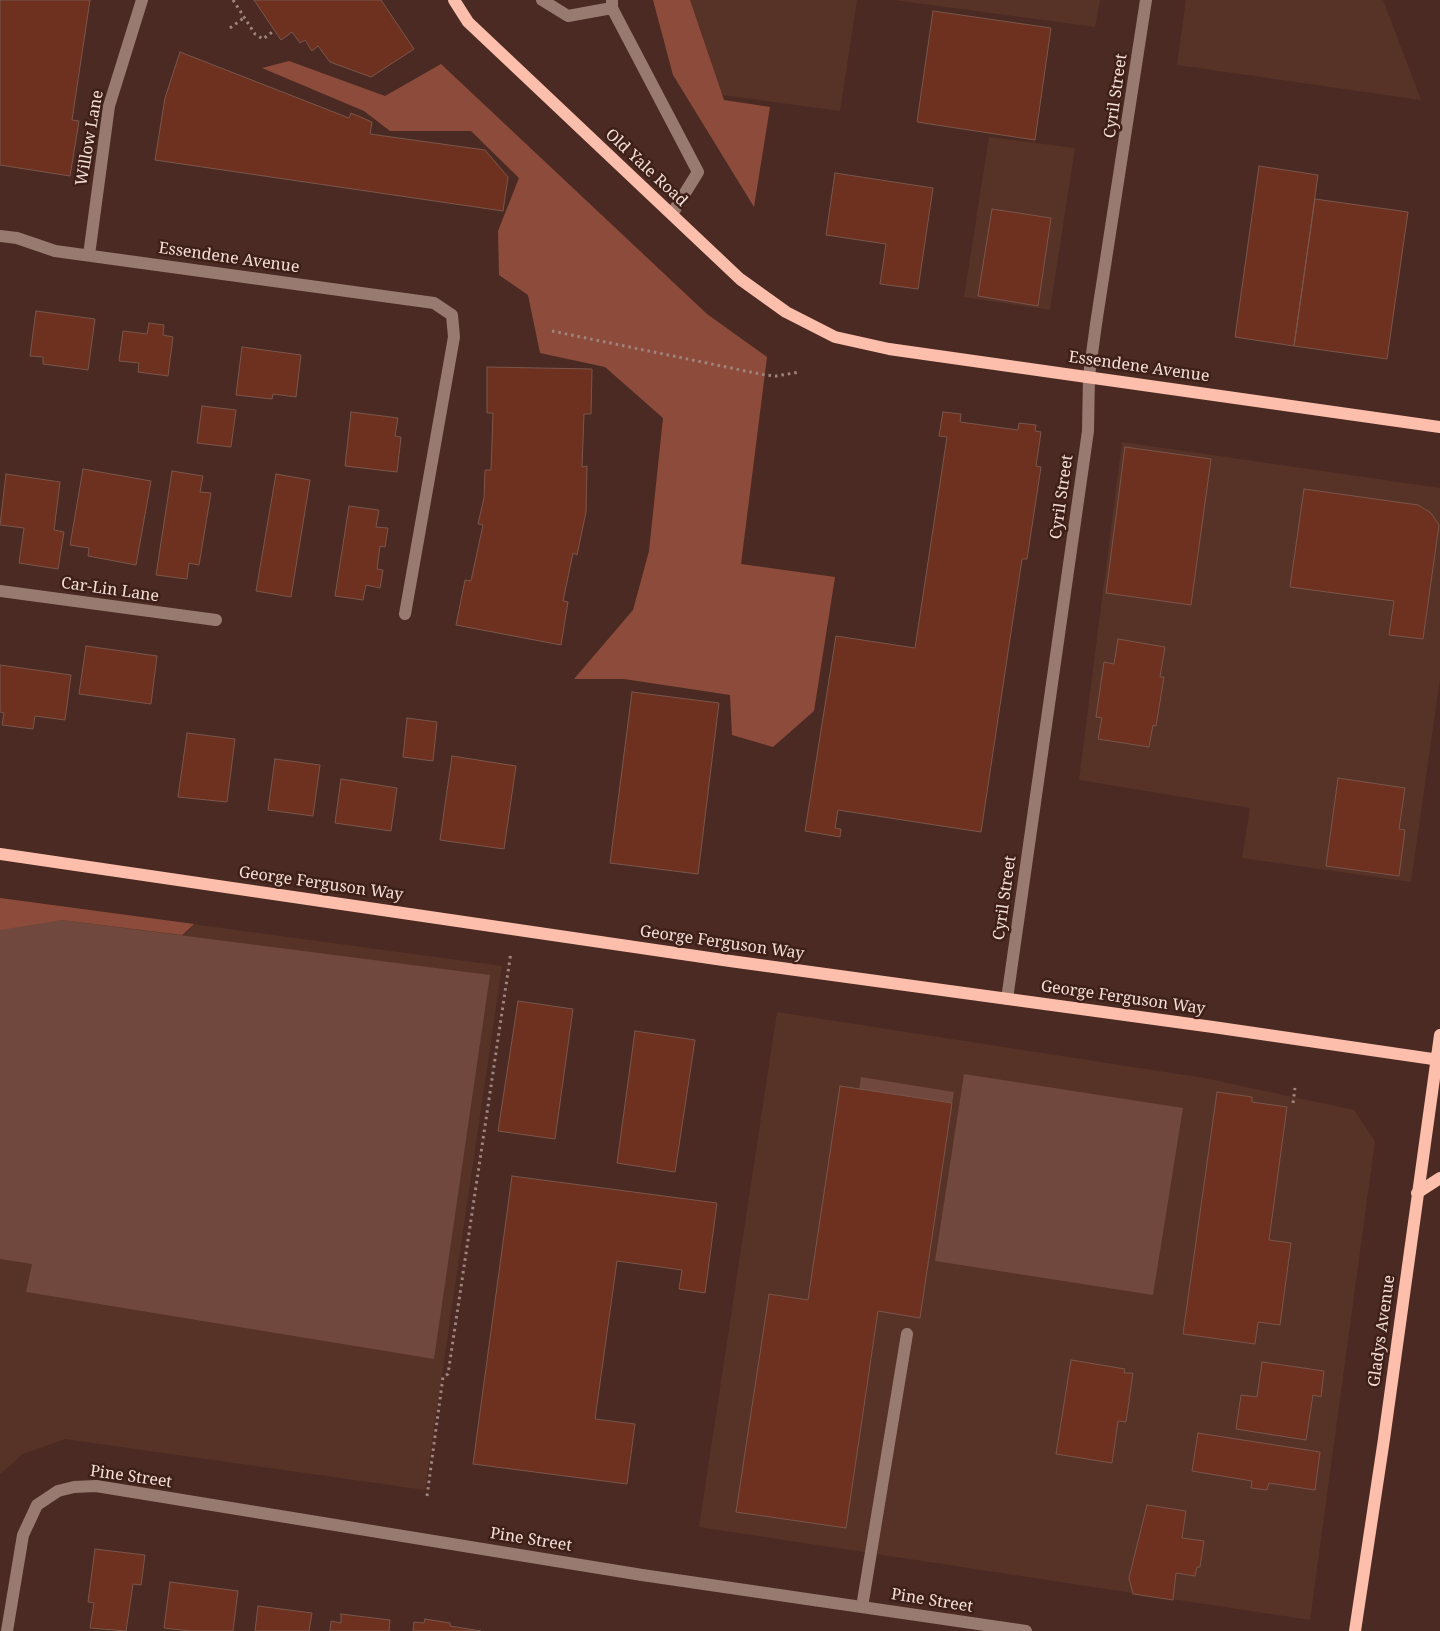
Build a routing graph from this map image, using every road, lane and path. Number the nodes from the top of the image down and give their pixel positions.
1 (142, 0) edge
2 (233, 0) edge
3 (454, 0) edge
4 (542, 0) edge
5 (1146, 0) edge
6 (612, 4) edge
7 (245, 18) junction
8 (230, 28) dead end
9 (275, 30) dead end
10 (672, 214) junction
11 (0, 236) edge
12 (89, 255) junction
13 (552, 331) dead end
14 (835, 337) joint
15 (800, 372) dead end
16 (1089, 376) junction
17 (1440, 427) edge
18 (0, 591) edge
19 (405, 614) dead end
20 (216, 620) dead end
21 (0, 854) edge
22 (515, 929) junction
23 (1007, 999) junction
24 (1440, 1035) edge
25 (1438, 1060) edge
26 (1295, 1088) dead end
27 (1293, 1102) dead end
28 (1440, 1178) edge
29 (1417, 1193) junction
30 (907, 1334) dead end
31 (427, 1496) dead end
32 (862, 1607) junction
33 (7, 1631) edge
34 (1026, 1631) edge
35 (1354, 1631) edge

1 - 12 street, Willow Lane
2 - 7 path
3 - 10 main road, Old Yale Road
4 - 6 street
5 - 16 street, Cyril Street
6 - 10 street
7 - 8 path
7 - 9 path
10 - 14 main road, Old Yale Road
11 - 12 street, Essendene Avenue
12 - 19 street, Essendene Avenue
13 - 15 path
14 - 16 main road, Essendene Avenue
16 - 17 main road, Essendene Avenue
16 - 23 street, Cyril Street
18 - 20 street, Car-Lin Lane
21 - 22 main road, George Ferguson Way
22 - 23 main road, George Ferguson Way
22 - 31 path
23 - 25 main road, George Ferguson Way
24 - 25 main road, Gladys Avenue
25 - 29 main road, Gladys Avenue
26 - 27 path
28 - 29 main road
29 - 35 main road, Gladys Avenue
30 - 32 street
32 - 33 street, Pine Street
32 - 34 street, Pine Street

